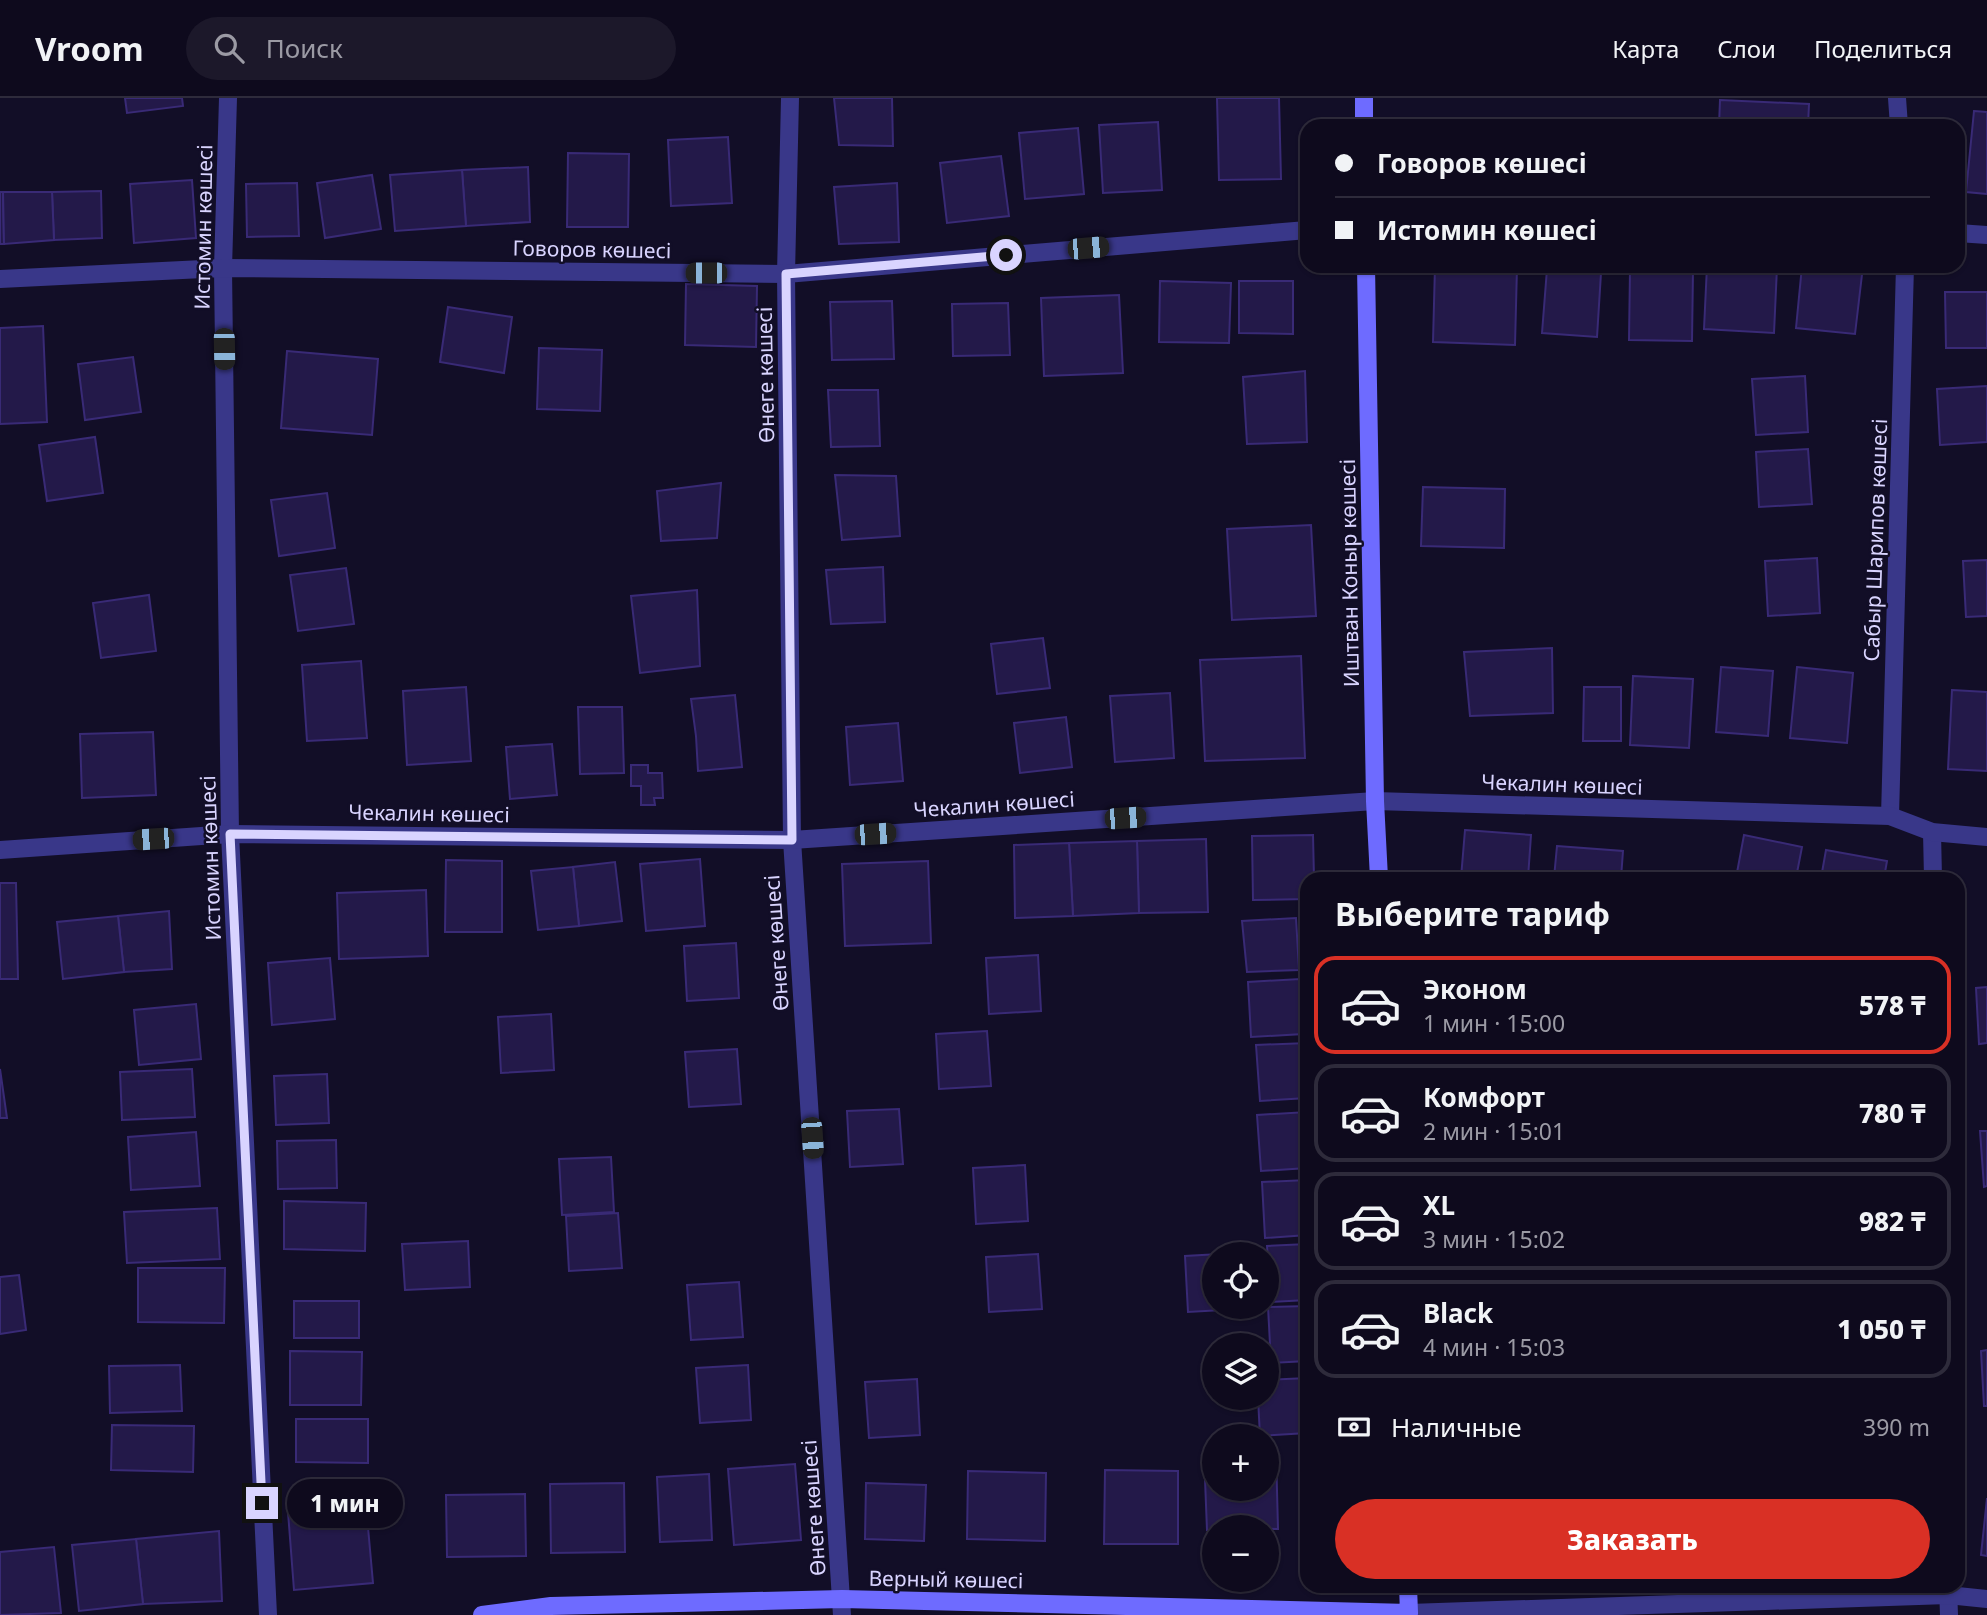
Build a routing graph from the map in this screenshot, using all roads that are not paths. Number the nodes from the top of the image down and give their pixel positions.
1 (228, 98) edge
2 (790, 98) edge
3 (1364, 98) edge
4 (1897, 98) edge
5 (1364, 119) edge
6 (1898, 119) edge
7 (1300, 231) edge
8 (1965, 233) edge
9 (1987, 235) edge
10 (223, 268) junction
11 (1366, 273) edge
12 (1905, 273) edge
13 (786, 274) junction
14 (0, 279) edge
15 (1375, 801) junction
16 (1890, 816) junction
17 (1932, 832) junction
18 (230, 834) junction
19 (1987, 837) edge
20 (792, 840) junction
21 (0, 850) edge
22 (1378, 872) edge
23 (1933, 872) edge
24 (1408, 1593) edge
25 (1881, 1593) edge
26 (1948, 1593) edge
27 (1961, 1593) edge
28 (1987, 1599) edge
29 (842, 1607) edge
30 (1410, 1614) edge
31 (268, 1615) edge
32 (482, 1615) edge
33 (1949, 1615) edge

1 - 10 street, Истомин көшесі
2 - 13 street, Өнеге көшесі
3 - 5 street
4 - 6 street
7 - 13 street, Говоров көшесі
8 - 9 street
10 - 13 street, Говоров көшесі
10 - 14 street, Говоров көшесі
10 - 18 street, Истомин көшесі
11 - 15 street, Иштван Коныр көшесі
12 - 16 street, Сабыр Шарипов көшесі
13 - 20 street, Өнеге көшесі
15 - 16 street, Чекалин көшесі
15 - 20 street, Чекалин көшесі
15 - 22 street, Иштван Коныр көшесі
16 - 17 street, Чекалин көшесі
17 - 19 street, Чекалин көшесі
17 - 23 street
18 - 20 street, Чекалин көшесі
18 - 21 street, Чекалин көшесі
18 - 31 street, Истомин көшесі
20 - 29 street, Өнеге көшесі
24 - 30 street
25 - 30 street
26 - 33 street
27 - 28 street
29 - 30 street, Верный көшесі
29 - 32 street, Верный көшесі

